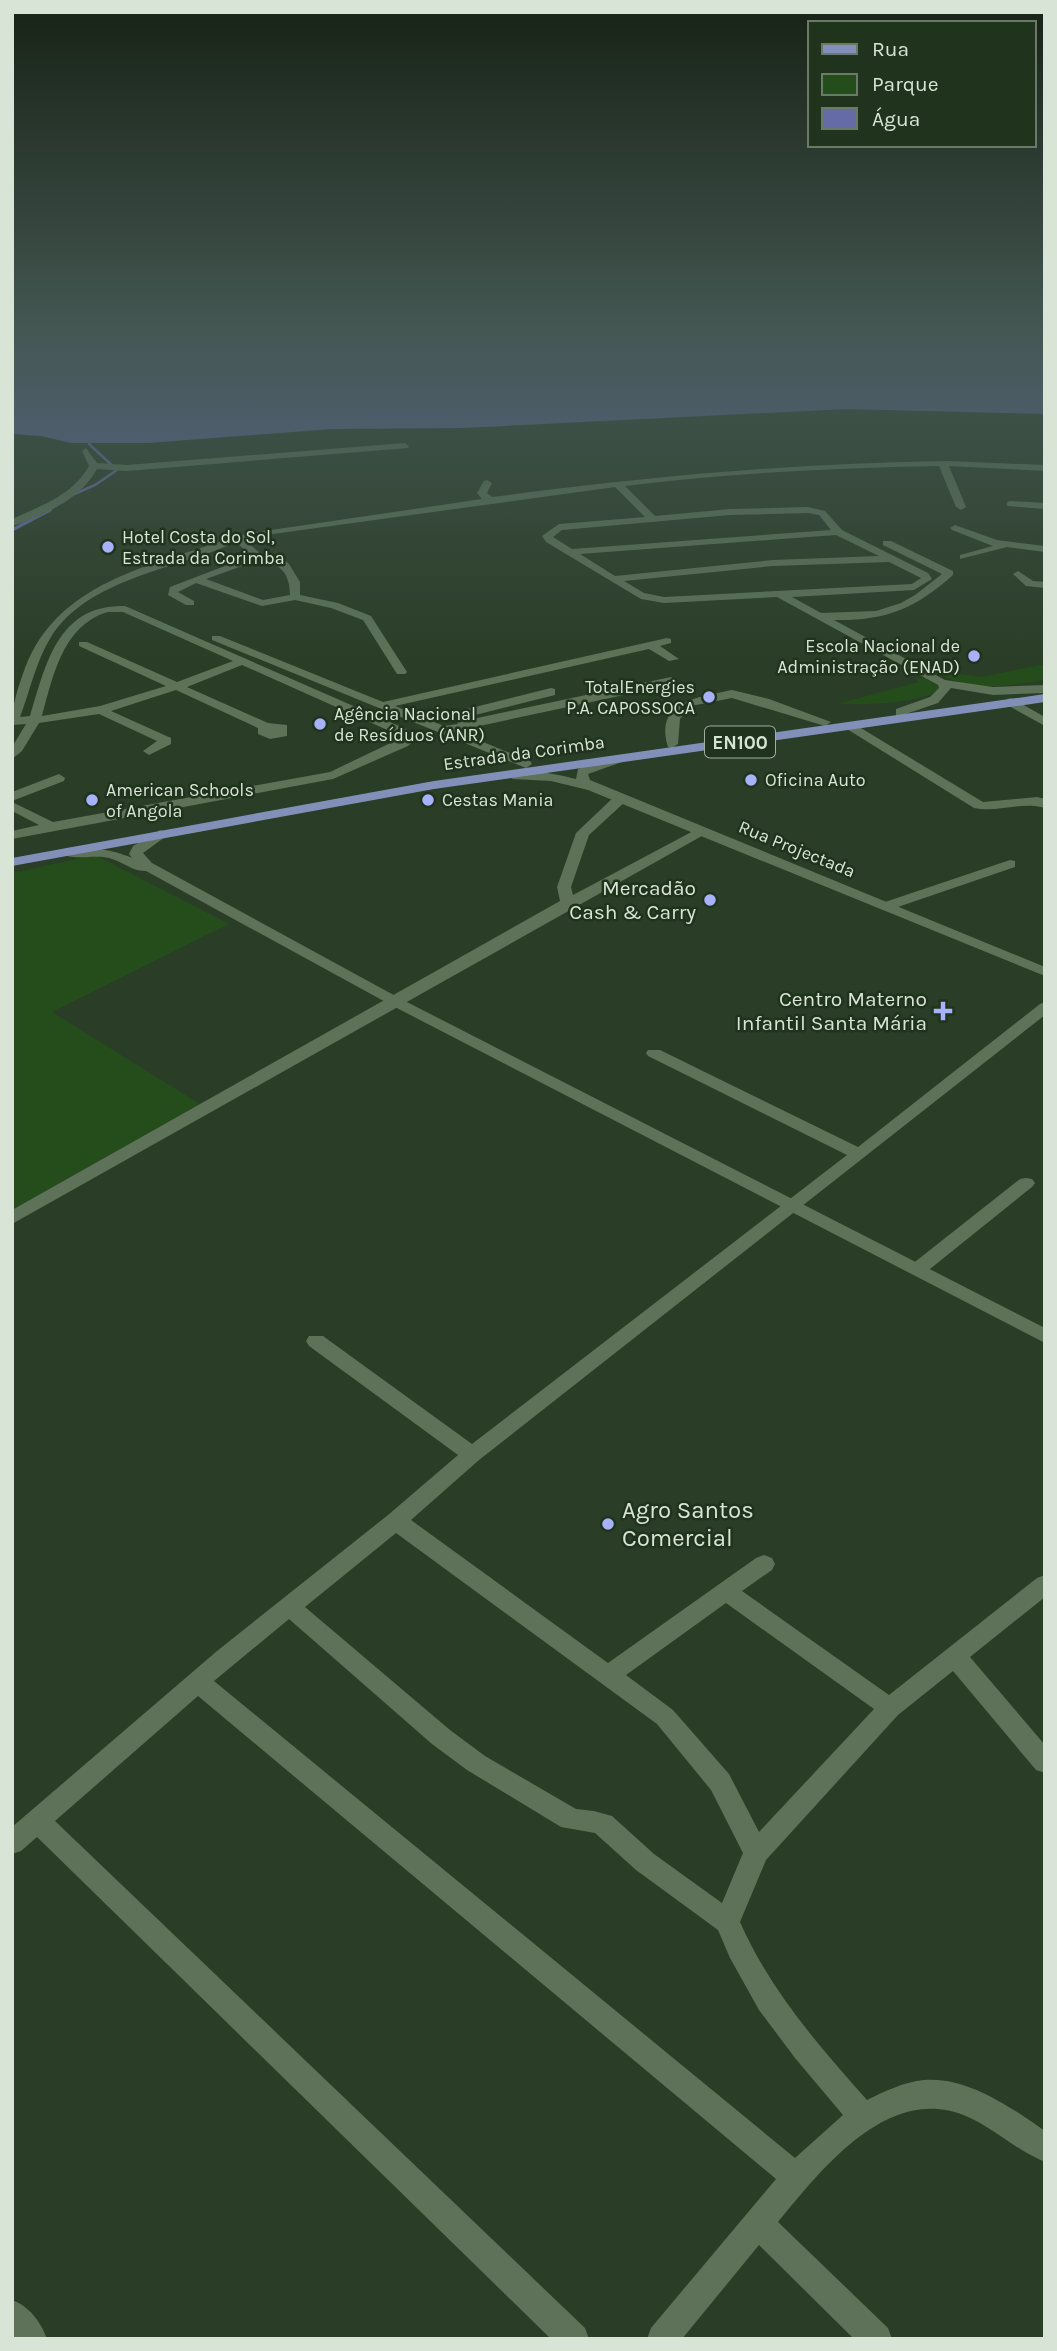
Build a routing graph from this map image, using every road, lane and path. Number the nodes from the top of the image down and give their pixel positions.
1 (405, 446) dead end
2 (86, 451) dead end
3 (943, 464) junction
4 (94, 466) junction
5 (1045, 468) edge
6 (486, 483) dead end
7 (617, 484) junction
8 (491, 502) junction
9 (1010, 504) dead end
10 (1045, 506) edge
11 (961, 507) dead end
12 (652, 518) junction
13 (12, 523) edge
14 (955, 528) dead end
15 (838, 532) junction
16 (239, 540) junction
17 (887, 543) dead end
18 (657, 544) junction
19 (1006, 545) junction
20 (1045, 549) edge
21 (763, 550) junction
22 (571, 552) junction
23 (666, 553) dead end
24 (258, 557) junction
25 (964, 557) dead end
26 (891, 559) junction
27 (675, 562) dead end
28 (684, 571) junction
29 (1018, 574) dead end
30 (196, 579) junction
31 (615, 579) junction
32 (1045, 585) edge
33 (103, 590) junction
34 (779, 594) junction
35 (295, 597) junction
36 (190, 603) dead end
37 (818, 616) junction
38 (667, 641) dead end
39 (83, 644) dead end
40 (651, 645) junction
41 (673, 659) dead end
42 (241, 662) junction
43 (401, 672) dead end
44 (671, 681) dead end
45 (942, 683) junction
46 (176, 686) junction
47 (1045, 690) edge
48 (551, 692) dead end
49 (1045, 698) edge
50 (1012, 702) junction
51 (385, 705) junction
52 (104, 712) junction
53 (900, 712) junction
54 (35, 721) junction
55 (825, 722) junction
56 (1045, 723) edge
57 (851, 726) junction
58 (266, 727) dead end
59 (466, 727) junction
60 (445, 730) junction
61 (411, 736) junction
62 (671, 744) junction
63 (149, 751) dead end
64 (12, 755) edge
65 (621, 758) junction
66 (526, 764) junction
67 (506, 775) junction
68 (59, 778) dead end
69 (598, 790) junction
70 (12, 797) edge
71 (621, 798) junction
72 (1045, 804) edge
73 (12, 806) edge
74 (51, 826) junction
75 (702, 832) junction
76 (160, 834) junction
77 (12, 835) edge
78 (63, 852) junction
79 (12, 854) edge
80 (12, 862) edge
81 (1010, 864) dead end
82 (157, 871) junction
83 (568, 903) junction
84 (887, 906) junction
85 (1045, 972) edge
86 (396, 1002) junction
87 (1045, 1007) edge
88 (654, 1053) dead end
89 (858, 1154) junction
90 (1026, 1183) dead end
91 (794, 1206) junction
92 (12, 1218) edge
93 (918, 1269) junction
94 (1045, 1336) edge
95 (316, 1341) dead end
96 (472, 1455) junction
97 (396, 1521) junction
98 (764, 1564) dead end
99 (1045, 1584) edge
100 (725, 1591) junction
101 (290, 1606) junction
102 (955, 1656) junction
103 (610, 1674) junction
104 (198, 1682) junction
105 (890, 1708) junction
106 (1045, 1763) edge
107 (38, 1821) junction
108 (12, 1843) edge
109 (756, 1853) junction
110 (727, 1922) junction
111 (863, 2117) junction
112 (1044, 2147) edge
113 (795, 2176) junction
114 (758, 2223) junction
115 (12, 2315) edge
116 (32, 2339) edge
117 (574, 2339) edge
118 (662, 2339) edge
119 (877, 2339) edge

1 - 4 street
2 - 4 street
3 - 5 street
3 - 7 street
3 - 11 street
4 - 13 street
6 - 8 street
7 - 8 street
7 - 12 street
8 - 16 street
9 - 10 street
12 - 15 street
12 - 22 street
14 - 19 street
15 - 21 street
15 - 26 street
16 - 24 street
16 - 33 street
17 - 37 street
18 - 21 street
18 - 22 street
18 - 23 street
19 - 20 street
19 - 25 street
21 - 26 street
21 - 28 street
22 - 31 street
24 - 30 street
24 - 35 street
26 - 34 street
27 - 28 street
28 - 31 street
29 - 32 street
30 - 35 street
30 - 36 street
31 - 34 street
33 - 51 street
33 - 54 street
34 - 37 street
35 - 43 street
37 - 45 street
38 - 40 street
39 - 46 street
40 - 41 street
40 - 51 street
42 - 46 street
42 - 54 street
42 - 61 street
44 - 59 street
45 - 47 street
45 - 53 street
46 - 52 street
46 - 58 street
47 - 53 main road, Estrada da Corimba / EN100
48 - 59 street
49 - 50 main road, Estrada da Corimba / EN100
50 - 56 street
50 - 57 main road, Estrada da Corimba / EN100
51 - 60 street
52 - 54 street
52 - 63 street
53 - 55 main road, Estrada da Corimba / EN100
54 - 64 street
55 - 62 main road, Estrada da Corimba / EN100
55 - 62 street
57 - 65 main road, Estrada da Corimba / EN100
57 - 72 street
59 - 60 street
60 - 61 street
60 - 66 street
61 - 74 street
62 - 66 main road, Estrada da Corimba / EN100
65 - 67 main road, Estrada da Corimba / EN100
65 - 69 street
66 - 79 main road, Estrada da Corimba / EN100
67 - 69 street, Rua Projectada
67 - 76 main road, Estrada da Corimba / EN100
68 - 70 street
69 - 71 street, Rua Projectada
71 - 75 street, Rua Projectada
71 - 83 street
73 - 74 street
74 - 77 street
75 - 83 street
75 - 84 street, Rua Projectada
76 - 78 main road, Estrada da Corimba / EN100
76 - 82 street
78 - 80 main road, Estrada da Corimba / EN100
78 - 82 street
81 - 84 street
82 - 86 street
83 - 86 street
84 - 85 street, Rua Projectada
86 - 91 street
86 - 92 street
87 - 89 street
88 - 89 street
89 - 91 street
90 - 93 street
91 - 93 street
91 - 96 street
93 - 94 street
95 - 96 street
96 - 97 street
97 - 101 street
97 - 103 street
98 - 100 street
99 - 102 street
100 - 103 street
100 - 105 street
101 - 104 street
101 - 110 street
102 - 105 street
102 - 106 street
103 - 109 street
104 - 107 street
104 - 113 street
105 - 109 street
107 - 108 street
107 - 117 street
109 - 110 street
110 - 111 street
111 - 112 street
111 - 113 street
113 - 114 street
114 - 118 street
114 - 119 street
115 - 116 street

